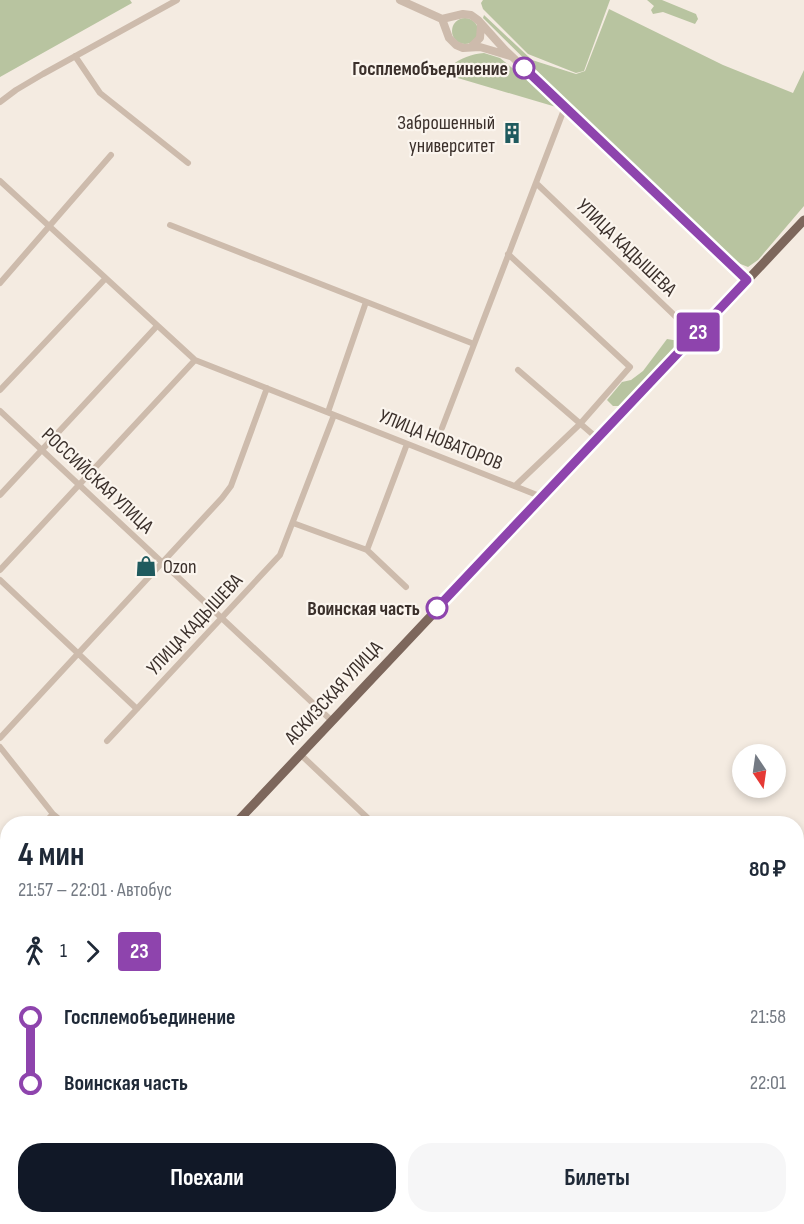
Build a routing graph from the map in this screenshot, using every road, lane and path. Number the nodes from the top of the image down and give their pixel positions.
1 (177, 0) edge
2 (400, 0) edge
3 (458, 15) junction
4 (442, 19) junction
5 (481, 25) junction
6 (448, 33) junction
7 (471, 47) junction
8 (75, 56) junction
9 (512, 57) junction
10 (0, 102) edge
11 (564, 107) junction
12 (111, 155) dead end
13 (188, 163) dead end
14 (0, 181) edge
15 (536, 183) junction
16 (804, 220) edge
17 (170, 225) dead end
18 (50, 227) junction
19 (508, 254) junction
20 (105, 279) junction
21 (747, 280) junction
22 (0, 283) edge
23 (366, 302) junction
24 (157, 326) junction
25 (695, 335) junction
26 (474, 344) junction
27 (195, 360) junction
28 (518, 370) dead end
29 (267, 388) junction
30 (0, 390) edge
31 (0, 411) edge
32 (331, 413) junction
33 (580, 424) junction
34 (442, 428) dead end
35 (597, 438) junction
36 (407, 444) junction
37 (41, 450) junction
38 (78, 485) junction
39 (515, 486) junction
40 (0, 495) edge
41 (542, 497) junction
42 (293, 523) junction
43 (367, 550) junction
44 (163, 562) junction
45 (0, 570) edge
46 (0, 580) edge
47 (406, 587) dead end
48 (222, 616) junction
49 (78, 654) junction
50 (137, 709) junction
51 (332, 721) junction
52 (0, 738) edge
53 (106, 741) dead end
54 (0, 747) edge
55 (300, 754) junction
56 (53, 814) joint
57 (55, 816) edge
58 (242, 816) edge
59 (366, 816) edge

1 - 8 street
2 - 4 street
3 - 4 street
3 - 5 street
3 - 6 street
4 - 6 street
5 - 7 street
5 - 9 street
6 - 7 street
7 - 9 street
8 - 10 street
8 - 13 street
9 - 11 street
11 - 15 street
11 - 21 street
12 - 18 street
14 - 18 street, УЛИЦА НОВАТОРОВ
15 - 19 street
15 - 25 street, УЛИЦА КАДЫШЕВА
16 - 21 main road, АСКИЗСКАЯ УЛИЦА
17 - 23 street
18 - 20 street, УЛИЦА НОВАТОРОВ
18 - 22 street
19 - 26 street
19 - 33 street
20 - 24 street, УЛИЦА НОВАТОРОВ
20 - 30 street
21 - 25 main road, АСКИЗСКАЯ УЛИЦА
23 - 26 street
23 - 32 street
24 - 27 street, УЛИЦА НОВАТОРОВ
24 - 37 street
25 - 35 main road, АСКИЗСКАЯ УЛИЦА
26 - 34 street
27 - 29 street, УЛИЦА НОВАТОРОВ
27 - 38 street
28 - 33 street
29 - 32 street, УЛИЦА НОВАТОРОВ
29 - 44 street
31 - 37 street, РОССИЙСКАЯ УЛИЦА
32 - 36 street, УЛИЦА НОВАТОРОВ
32 - 42 street, УЛИЦА КАДЫШЕВА
33 - 35 street
33 - 39 street
35 - 41 main road, АСКИЗСКАЯ УЛИЦА
36 - 39 street, УЛИЦА НОВАТОРОВ
36 - 43 street
37 - 38 street, РОССИЙСКАЯ УЛИЦА
37 - 40 street
38 - 44 street, РОССИЙСКАЯ УЛИЦА
38 - 45 street
39 - 41 street, УЛИЦА НОВАТОРОВ
41 - 51 main road, АСКИЗСКАЯ УЛИЦА
42 - 43 street
42 - 48 street, УЛИЦА КАДЫШЕВА
43 - 47 street
44 - 48 street, РОССИЙСКАЯ УЛИЦА
44 - 49 street
46 - 49 street
48 - 50 street, УЛИЦА КАДЫШЕВА
48 - 51 street, РОССИЙСКАЯ УЛИЦА
49 - 50 street
49 - 52 street
50 - 53 street, УЛИЦА КАДЫШЕВА
51 - 55 main road, АСКИЗСКАЯ УЛИЦА
54 - 56 street
55 - 58 main road, АСКИЗСКАЯ УЛИЦА
55 - 59 street
56 - 57 street

